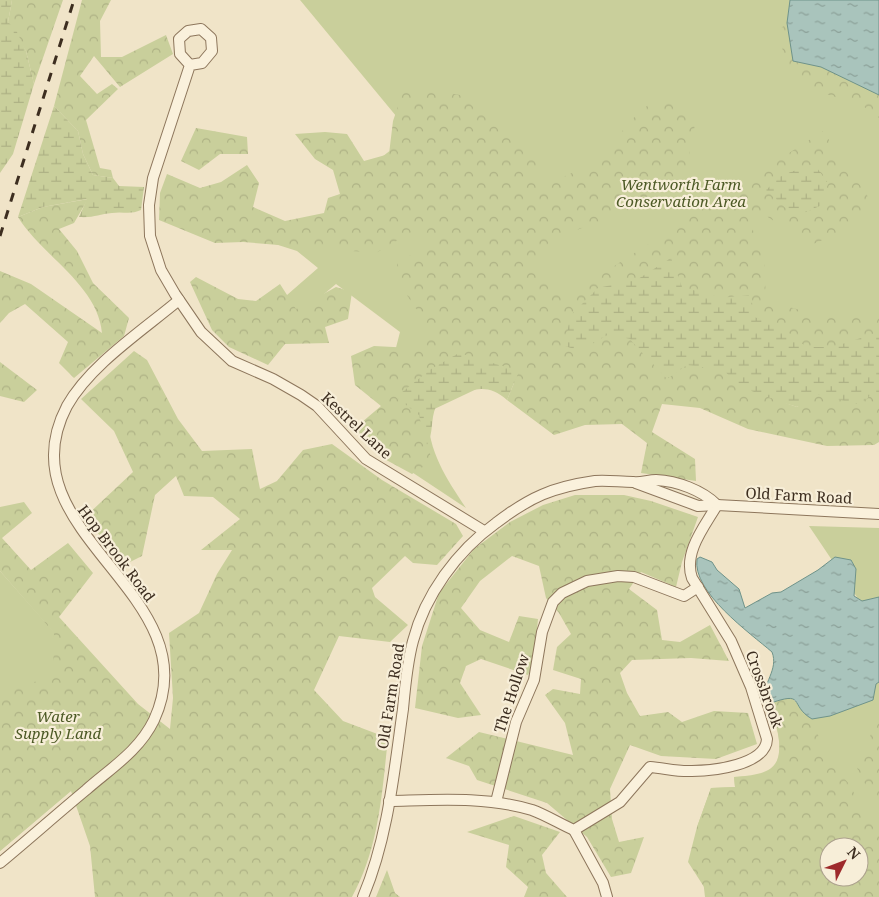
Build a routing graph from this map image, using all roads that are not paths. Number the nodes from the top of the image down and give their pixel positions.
1 (190, 65) dead end
2 (179, 300) junction
3 (635, 482) junction
4 (717, 505) junction
5 (879, 514) edge
6 (484, 531) junction
7 (698, 587) junction
8 (388, 800) junction
9 (496, 802) junction
10 (574, 830) junction
11 (0, 863) edge
12 (363, 897) edge
13 (607, 897) edge

1 - 2 street, Kestrel Lane
2 - 6 street, Kestrel Lane
2 - 11 street, Hop Brook Road
3 - 4 street, Old Farm Road
3 - 4 street, Old Farm Road
3 - 6 street, Old Farm Road
4 - 5 street, Old Farm Road
4 - 7 street, Crossbrook
6 - 8 street, Old Farm Road
7 - 9 street, The Hollow
7 - 10 street, Crossbrook
8 - 9 street
8 - 12 street, Old Farm Road
9 - 10 street
10 - 13 street

